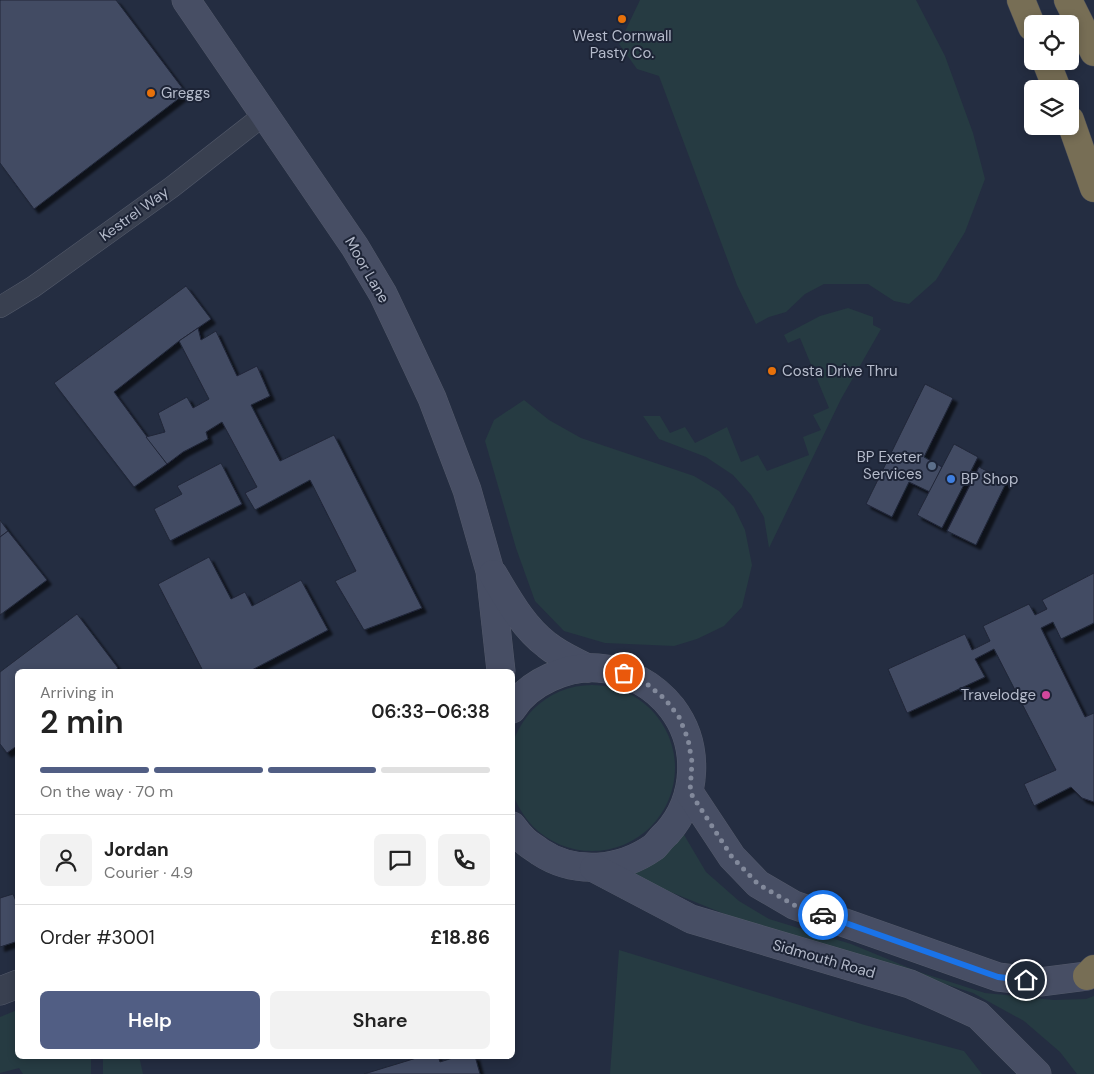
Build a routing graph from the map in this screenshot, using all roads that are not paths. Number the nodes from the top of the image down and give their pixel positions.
1 (186, 0) edge
2 (1022, 0) edge
3 (1068, 0) edge
4 (1028, 15) edge
5 (1094, 52) edge
6 (264, 115) junction
7 (1075, 135) edge
8 (1094, 188) edge
9 (0, 307) edge
10 (490, 571) junction
11 (588, 668) junction
12 (501, 669) edge
13 (515, 706) edge
14 (690, 792) junction
15 (515, 829) edge
16 (515, 851) edge
17 (551, 859) junction
18 (594, 868) junction
19 (1092, 972) edge
20 (15, 985) edge
21 (0, 991) edge
22 (1037, 1074) edge

1 - 6 main road, Moor Lane
2 - 4 highway
3 - 5 highway
6 - 9 street, Kestrel Way
6 - 10 main road, Moor Lane
7 - 8 highway
10 - 11 main road, Moor Lane
10 - 12 main road, Moor Lane
11 - 13 main road
11 - 14 main road
14 - 18 main road
14 - 19 main road
15 - 17 main road
16 - 17 street
17 - 18 main road
18 - 22 main road, Sidmouth Road
20 - 21 street

